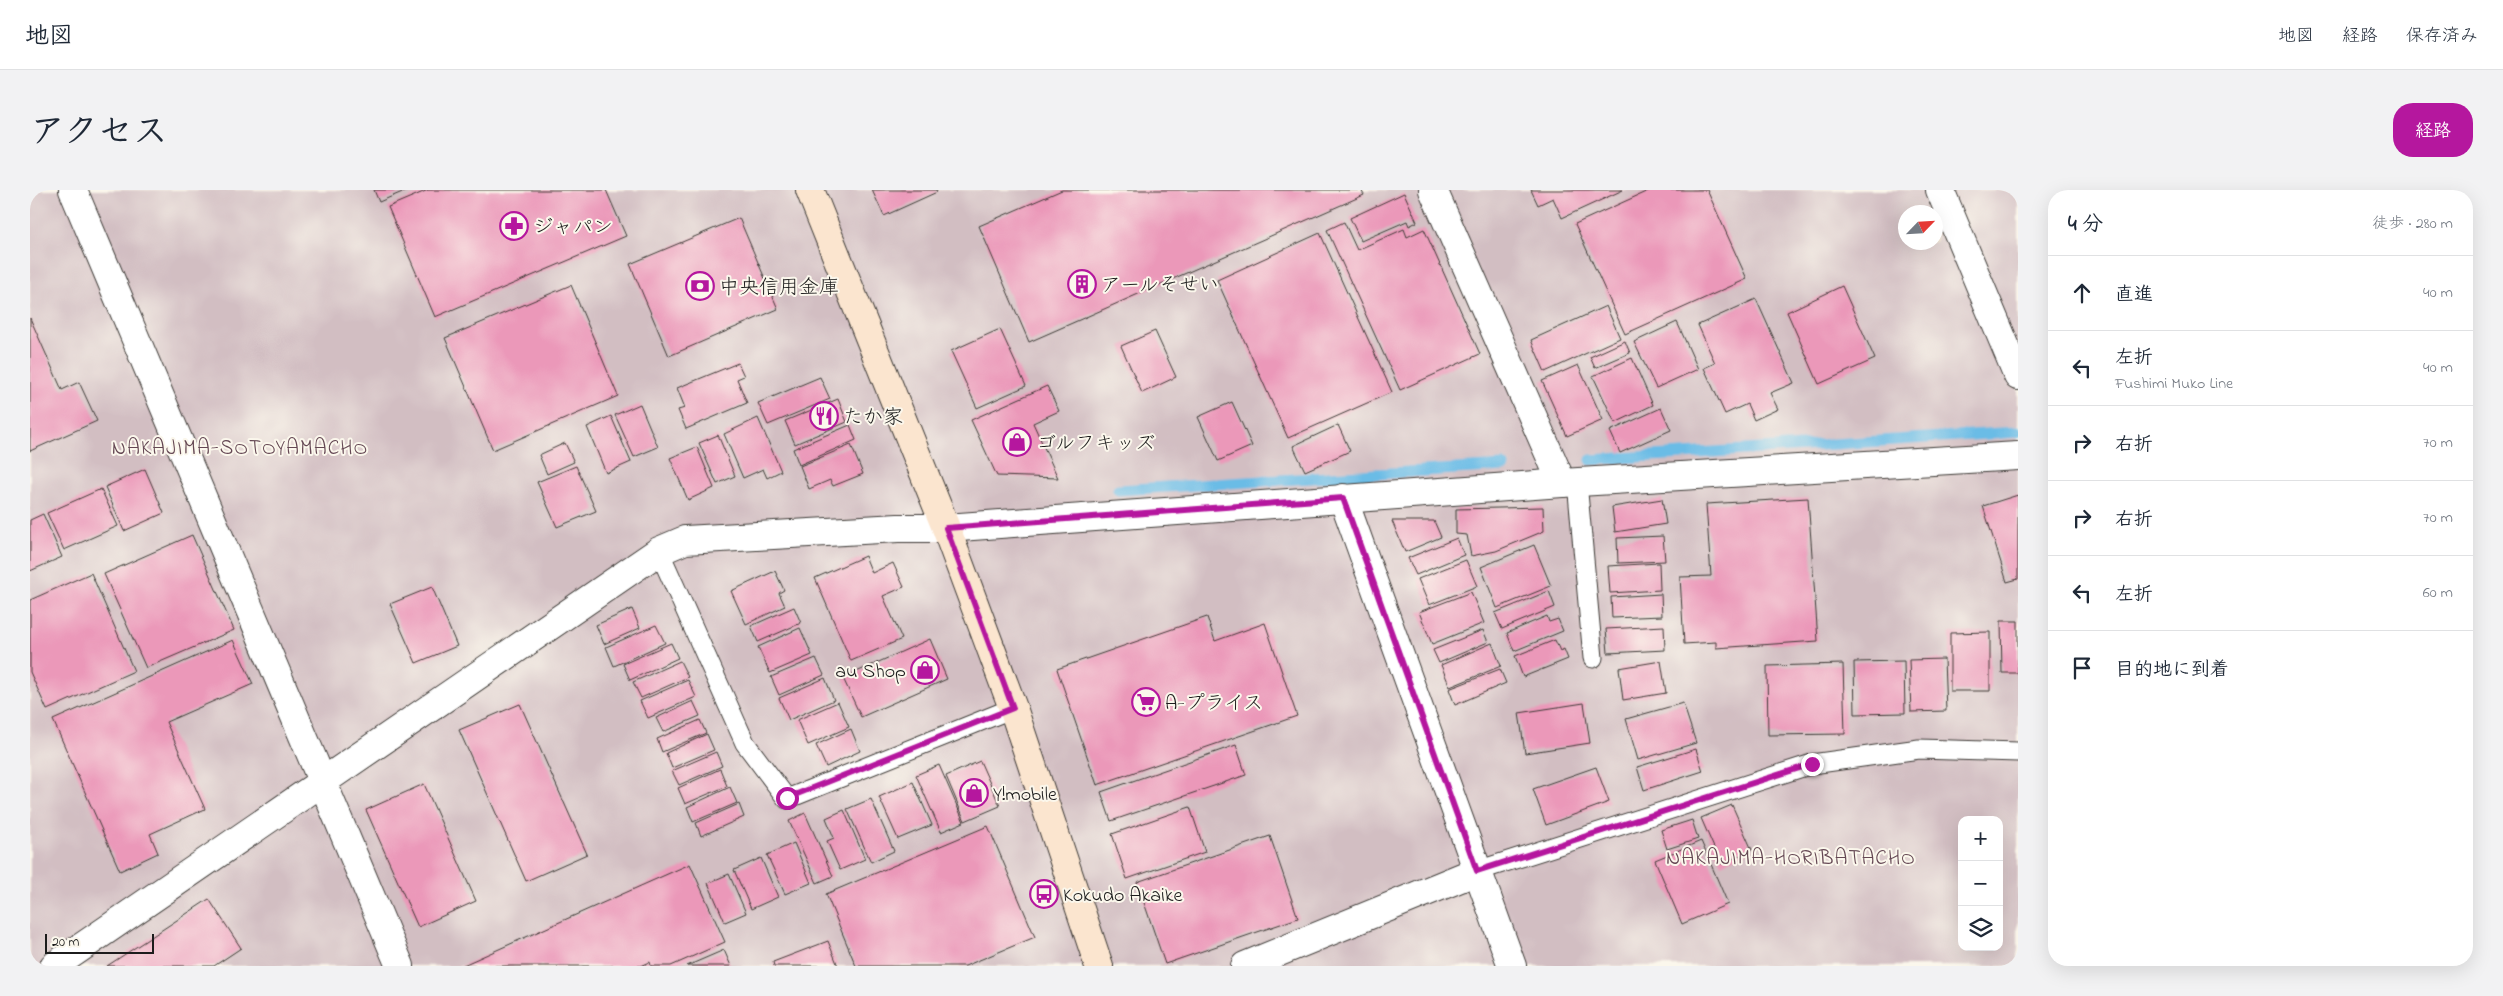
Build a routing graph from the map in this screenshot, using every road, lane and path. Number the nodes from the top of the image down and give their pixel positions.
1 (73, 190) edge
2 (810, 190) edge
3 (1433, 190) edge
4 (1940, 190) edge
5 (2018, 376) edge
6 (2018, 456) edge
7 (1569, 482) junction
8 (1343, 498) junction
9 (946, 528) junction
10 (659, 551) junction
11 (1593, 658) dead end
12 (1013, 708) junction
13 (2018, 752) edge
14 (322, 782) junction
15 (1477, 871) junction
16 (54, 966) edge
17 (400, 966) edge
18 (1099, 966) edge
19 (1245, 966) edge
20 (1512, 966) edge

1 - 14 street
2 - 9 main road
3 - 7 street
4 - 5 street
6 - 7 street
7 - 8 street
7 - 11 lane
8 - 9 street
8 - 15 street
9 - 10 street
9 - 12 main road
10 - 12 lane
10 - 14 street
12 - 18 main road
13 - 15 lane
14 - 16 street
14 - 17 street
15 - 19 street
15 - 20 street

